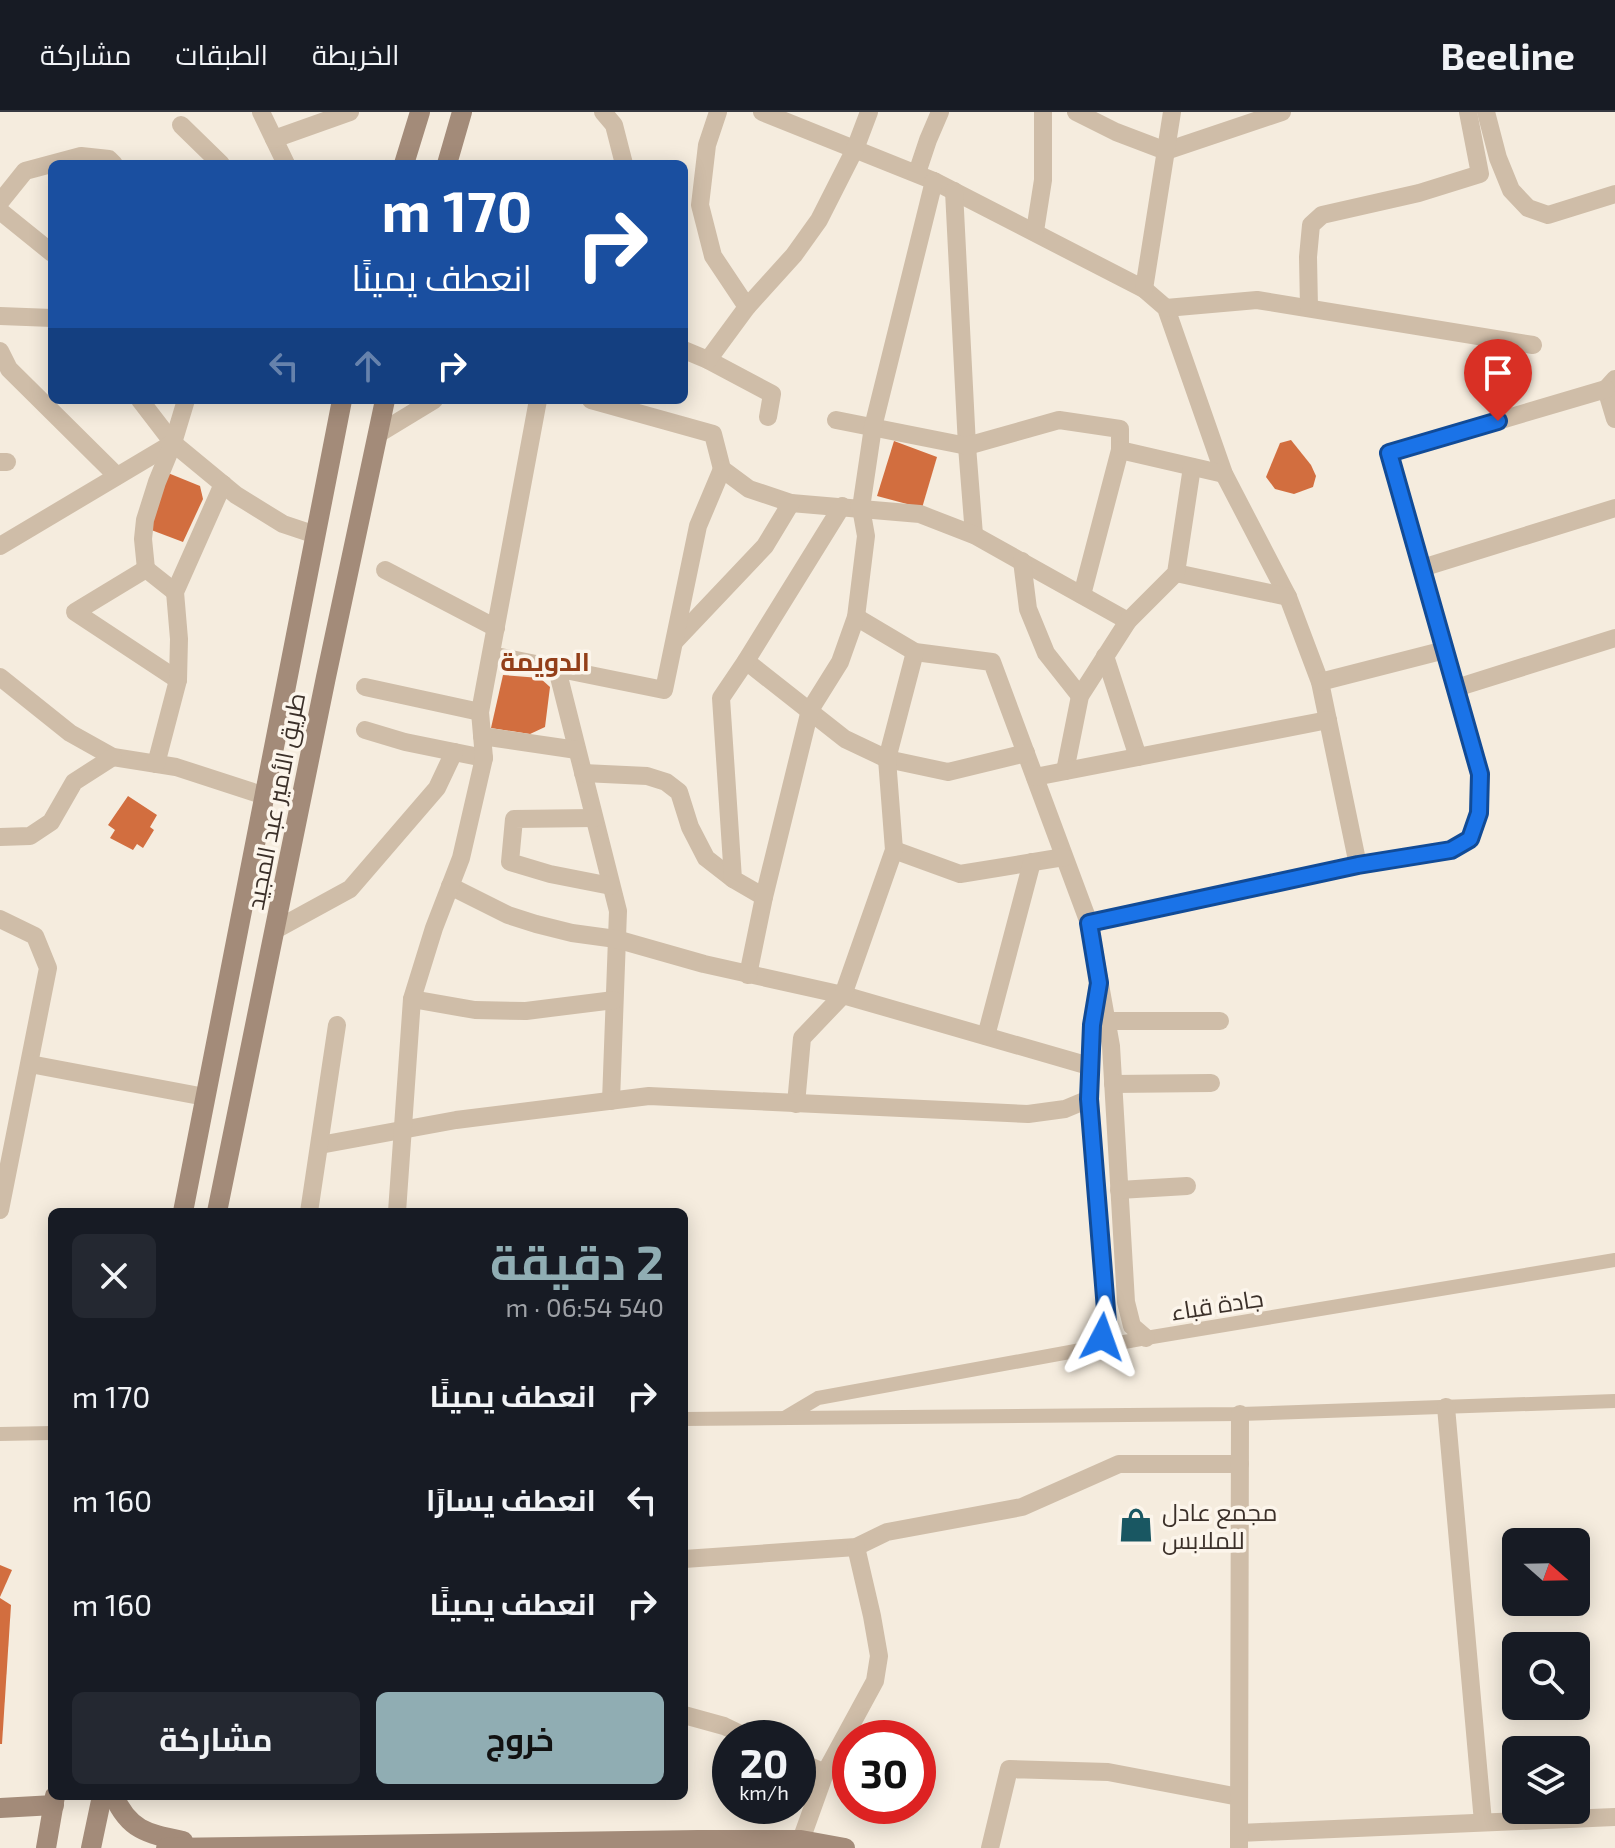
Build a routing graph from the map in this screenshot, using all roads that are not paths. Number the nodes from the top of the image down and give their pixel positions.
1 (261, 112) edge
2 (420, 112) edge
3 (462, 112) edge
4 (603, 112) edge
5 (718, 112) edge
6 (762, 112) edge
7 (816, 112) edge
8 (869, 112) edge
9 (940, 112) edge
10 (1043, 112) edge
11 (1076, 112) edge
12 (1172, 112) edge
13 (1282, 112) edge
14 (1468, 112) edge
15 (1486, 112) edge
16 (342, 113) edge
17 (181, 125) dead end
18 (808, 131) junction
19 (274, 139) junction
20 (855, 149) junction
21 (1166, 151) junction
22 (66, 160) edge
23 (110, 160) edge
24 (217, 160) edge
25 (284, 160) edge
26 (405, 160) edge
27 (448, 160) edge
28 (623, 160) edge
29 (48, 165) edge
30 (925, 177) junction
31 (954, 191) junction
32 (1615, 194) edge
33 (0, 202) edge
34 (692, 207) edge
35 (0, 211) edge
36 (1035, 231) junction
37 (48, 250) edge
38 (1144, 289) junction
39 (747, 307) junction
40 (1166, 308) junction
41 (1309, 308) junction
42 (0, 316) edge
43 (48, 318) edge
44 (1533, 345) dead end
45 (0, 351) edge
46 (688, 352) edge
47 (708, 360) junction
48 (1611, 384) edge
49 (143, 404) edge
50 (185, 404) edge
51 (341, 404) edge
52 (384, 404) edge
53 (427, 404) edge
54 (537, 404) edge
55 (605, 404) edge
56 (768, 417) dead end
57 (1615, 419) edge
58 (836, 420) dead end
59 (873, 427) junction
60 (378, 434) junction
61 (173, 443) junction
62 (967, 446) junction
63 (1120, 450) junction
64 (1192, 467) junction
65 (722, 469) junction
66 (1224, 474) junction
67 (117, 476) junction
68 (223, 484) junction
69 (791, 503) junction
70 (852, 507) junction
71 (1615, 508) edge
72 (316, 535) junction
73 (974, 535) junction
74 (0, 546) edge
75 (1022, 561) junction
76 (1422, 568) junction
77 (146, 569) junction
78 (385, 570) dead end
79 (1176, 573) junction
80 (175, 592) junction
81 (1082, 595) junction
82 (1288, 597) junction
83 (856, 617) junction
84 (1128, 621) junction
85 (496, 628) junction
86 (1615, 638) edge
87 (673, 643) junction
88 (1445, 650) junction
89 (915, 652) junction
90 (491, 655) junction
91 (1105, 656) junction
92 (746, 661) junction
93 (557, 669) junction
94 (0, 677) edge
95 (178, 680) junction
96 (1320, 682) junction
97 (365, 687) dead end
98 (1456, 688) junction
99 (1080, 696) junction
100 (810, 710) junction
101 (480, 712) junction
102 (1328, 720) junction
103 (365, 730) dead end
104 (482, 736) junction
105 (577, 750) junction
106 (454, 752) junction
107 (1026, 753) junction
108 (113, 757) junction
109 (1138, 757) junction
110 (484, 758) junction
111 (887, 759) junction
112 (156, 764) junction
113 (1065, 771) junction
114 (583, 773) junction
115 (1035, 777) junction
116 (265, 796) junction
117 (594, 818) junction
118 (0, 837) edge
119 (894, 850) junction
120 (1064, 857) junction
121 (1032, 862) junction
122 (1358, 865) junction
123 (733, 879) junction
124 (450, 886) junction
125 (611, 886) junction
126 (764, 897) junction
127 (0, 919) edge
128 (1089, 923) junction
129 (275, 930) junction
130 (616, 939) junction
131 (748, 975) junction
132 (1099, 983) junction
133 (843, 995) junction
134 (412, 999) junction
135 (614, 1000) junction
136 (224, 1004) junction
137 (258, 1012) junction
138 (1106, 1021) junction
139 (1220, 1021) dead end
140 (337, 1025) dead end
141 (986, 1036) junction
142 (30, 1064) junction
143 (1089, 1066) junction
144 (1211, 1083) dead end
145 (1113, 1084) junction
146 (205, 1097) junction
147 (1089, 1099) junction
148 (611, 1101) junction
149 (796, 1104) junction
150 (402, 1130) junction
151 (320, 1145) junction
152 (1187, 1186) dead end
153 (1119, 1190) junction
154 (184, 1208) edge
155 (218, 1208) edge
156 (310, 1208) edge
157 (397, 1208) edge
158 (0, 1210) edge
159 (1615, 1260) edge
160 (1146, 1338) junction
161 (1090, 1348) junction
162 (1615, 1401) edge
163 (1446, 1407) junction
164 (1240, 1414) junction
165 (785, 1417) junction
166 (688, 1419) edge
167 (48, 1433) edge
168 (0, 1434) edge
169 (1240, 1464) junction
170 (856, 1547) junction
171 (688, 1559) edge
172 (688, 1716) edge
173 (712, 1723) edge
174 (816, 1769) edge
175 (825, 1773) junction
176 (1239, 1797) junction
177 (55, 1800) edge
178 (101, 1800) edge
179 (117, 1800) edge
180 (0, 1808) edge
181 (1615, 1817) edge
182 (1483, 1822) junction
183 (801, 1840) junction
184 (1239, 1840) edge
185 (642, 1844) edge
186 (502, 1845) edge
187 (207, 1847) edge
188 (46, 1848) edge
189 (91, 1848) edge
190 (166, 1848) edge
191 (305, 1848) edge
192 (845, 1848) edge
193 (990, 1848) edge

1 - 19 street
2 - 26 main road
3 - 27 main road
4 - 28 street
5 - 34 street
6 - 18 street
7 - 18 street
8 - 20 street
9 - 30 street
10 - 36 street
11 - 21 street
12 - 21 street
13 - 21 street
14 - 41 street
15 - 32 street
16 - 19 street
17 - 24 street
18 - 20 street
19 - 25 street
20 - 30 street
20 - 39 street
21 - 38 street
22 - 23 street
29 - 33 street
30 - 31 street
30 - 59 street
31 - 36 street
31 - 62 street
34 - 39 street
35 - 37 street
36 - 38 street
38 - 40 street
39 - 47 street
40 - 41 street
40 - 66 street
41 - 44 street
42 - 43 street
45 - 67 street
46 - 47 street
47 - 56 street
48 - 57 street
48 - 76 street
49 - 61 street
50 - 61 street
51 - 72 main road, طريق الأمير عبد المجيد
52 - 60 main road, طريق الأمير عبد المجيد
53 - 60 street
54 - 85 street
55 - 65 street
58 - 59 street
59 - 62 street
59 - 70 street
60 - 129 main road, طريق الأمير عبد المجيد
61 - 67 street
61 - 68 street
61 - 77 street
62 - 63 street
62 - 73 street
63 - 64 street
63 - 81 street
64 - 66 street
64 - 79 street
65 - 69 street
65 - 87 street
66 - 82 street
67 - 74 street
68 - 72 street
68 - 80 street
69 - 70 street
69 - 87 street
70 - 73 street
70 - 83 street
70 - 92 street
71 - 76 street
72 - 116 main road, طريق الأمير عبد المجيد
73 - 75 street
75 - 81 street
75 - 99 street
76 - 88 street
77 - 80 street
77 - 95 street
78 - 85 street
79 - 82 street
79 - 84 street
80 - 95 street
81 - 84 street
82 - 96 street
83 - 89 street
83 - 100 street
84 - 91 street
85 - 90 street
86 - 98 street
87 - 93 street
88 - 96 street
88 - 98 street
89 - 107 street
89 - 111 street
90 - 93 street
90 - 101 street
91 - 99 street
91 - 109 street
92 - 100 street
92 - 123 street
93 - 105 street
94 - 108 street
95 - 112 street
96 - 102 street
97 - 101 street
98 - 122 street
99 - 113 street
100 - 111 street
100 - 126 street
101 - 104 street
102 - 109 street
102 - 122 street
103 - 106 street
104 - 105 street
104 - 110 street
105 - 114 street
106 - 110 street
106 - 129 street
107 - 111 street
107 - 115 street
108 - 112 street
108 - 118 street
109 - 113 street
110 - 124 street
111 - 119 street
112 - 116 street
113 - 115 street
114 - 117 street
114 - 123 street
115 - 120 street
116 - 136 main road, طريق الأمير عبد المجيد
117 - 125 street
117 - 125 street
119 - 121 street
119 - 133 street
120 - 121 street
120 - 128 street
121 - 141 street
122 - 128 street
123 - 126 street
124 - 130 street
124 - 134 street
125 - 130 street
126 - 131 street
127 - 142 street
128 - 132 street
129 - 137 main road, طريق الأمير عبد المجيد
130 - 131 street
130 - 135 street
131 - 133 street
132 - 138 street
132 - 143 street
133 - 141 street
133 - 149 street
134 - 135 street
134 - 150 street
135 - 148 street
136 - 137 main road
136 - 146 main road, طريق الأمير عبد المجيد
137 - 155 main road, طريق الأمير عبد المجيد
138 - 139 street
138 - 145 street
140 - 151 street
141 - 143 street
142 - 146 street
142 - 158 street
143 - 147 street
144 - 145 street
145 - 153 street
146 - 154 main road, طريق الأمير عبد المجيد
147 - 149 street
147 - 161 street
148 - 149 street
148 - 150 street
150 - 151 street
150 - 157 street
151 - 156 street
152 - 153 street
153 - 160 street
159 - 160 street, جادة قباء
160 - 161 street, جادة قباء
161 - 165 street, جادة قباء
162 - 163 street, جادة قباء
163 - 164 street, جادة قباء
163 - 182 street
164 - 165 street, جادة قباء
164 - 169 street
165 - 166 street, جادة قباء
167 - 168 street
169 - 170 street
169 - 176 street
170 - 171 street
170 - 175 street
172 - 173 street
174 - 175 street
175 - 183 street
176 - 184 street
176 - 193 street
177 - 180 main road
177 - 188 main road
178 - 189 main road
179 - 187 main road
181 - 182 street
182 - 184 street
183 - 185 main road
183 - 192 main road
185 - 186 main road
186 - 191 main road
187 - 190 main road
187 - 191 main road

